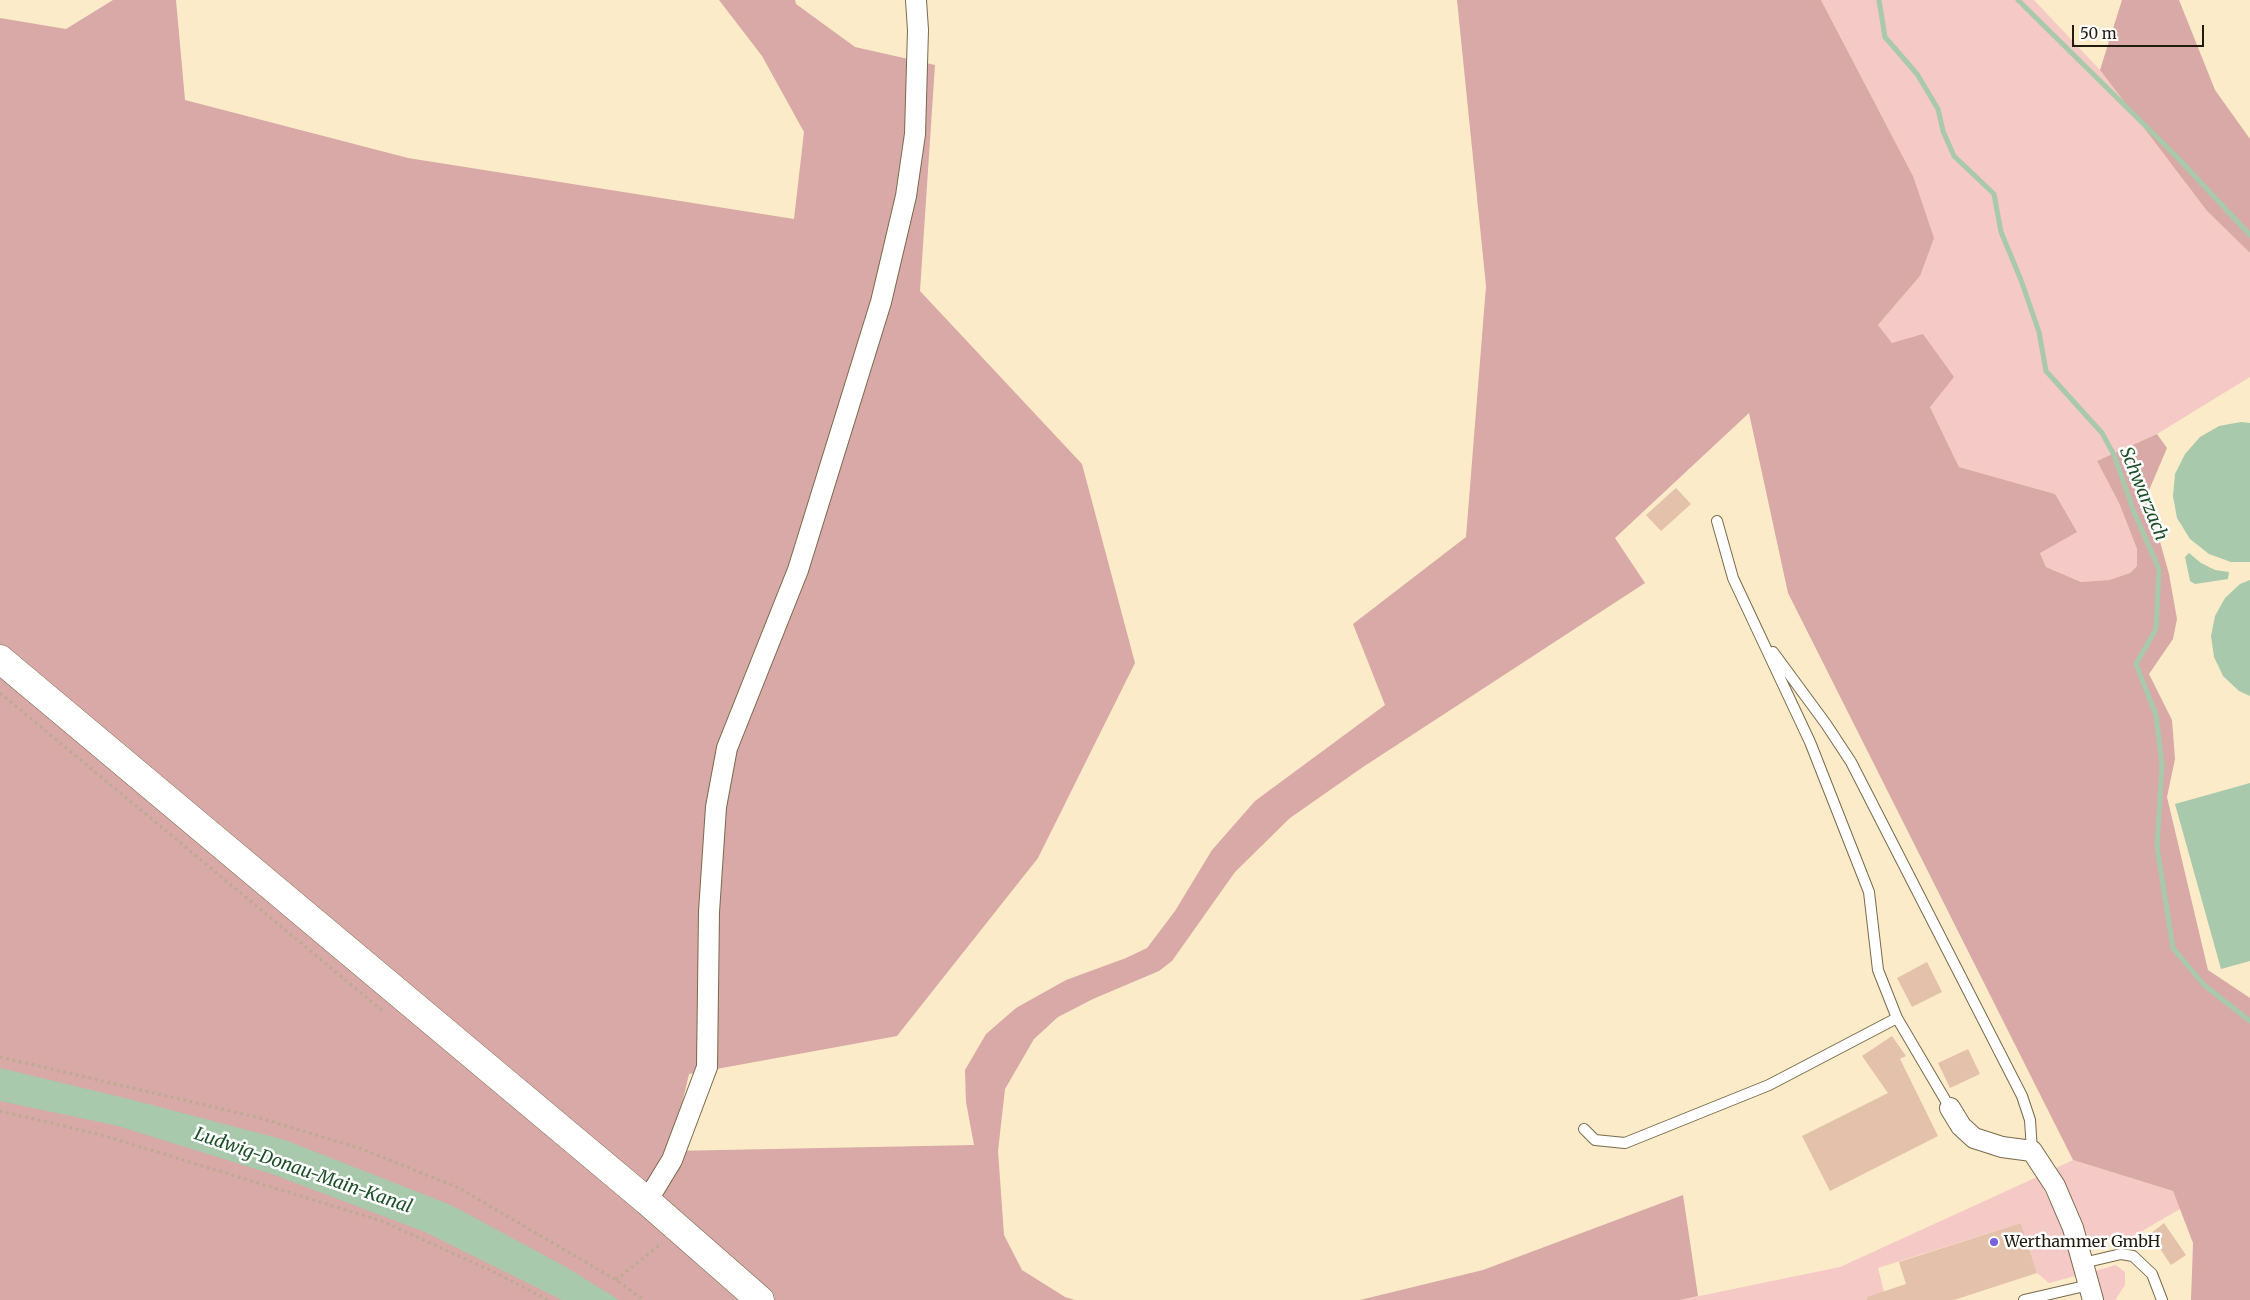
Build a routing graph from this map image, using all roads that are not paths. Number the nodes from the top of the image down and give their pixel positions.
1 (916, 0) edge
2 (1717, 521) dead end
3 (1760, 635) junction
4 (0, 659) edge
5 (1897, 1018) junction
6 (1950, 1108) joint
7 (1584, 1129) dead end
8 (2032, 1151) junction
9 (647, 1201) junction
10 (2083, 1264) junction
11 (2091, 1293) edge
12 (760, 1300) edge
13 (2024, 1300) edge
14 (2162, 1300) edge

1 - 9 street
2 - 3 lane
3 - 5 lane
3 - 8 lane
4 - 9 main road
5 - 6 lane
5 - 7 lane
6 - 8 street
8 - 10 street
9 - 12 main road
10 - 11 street
10 - 14 lane
11 - 13 lane

